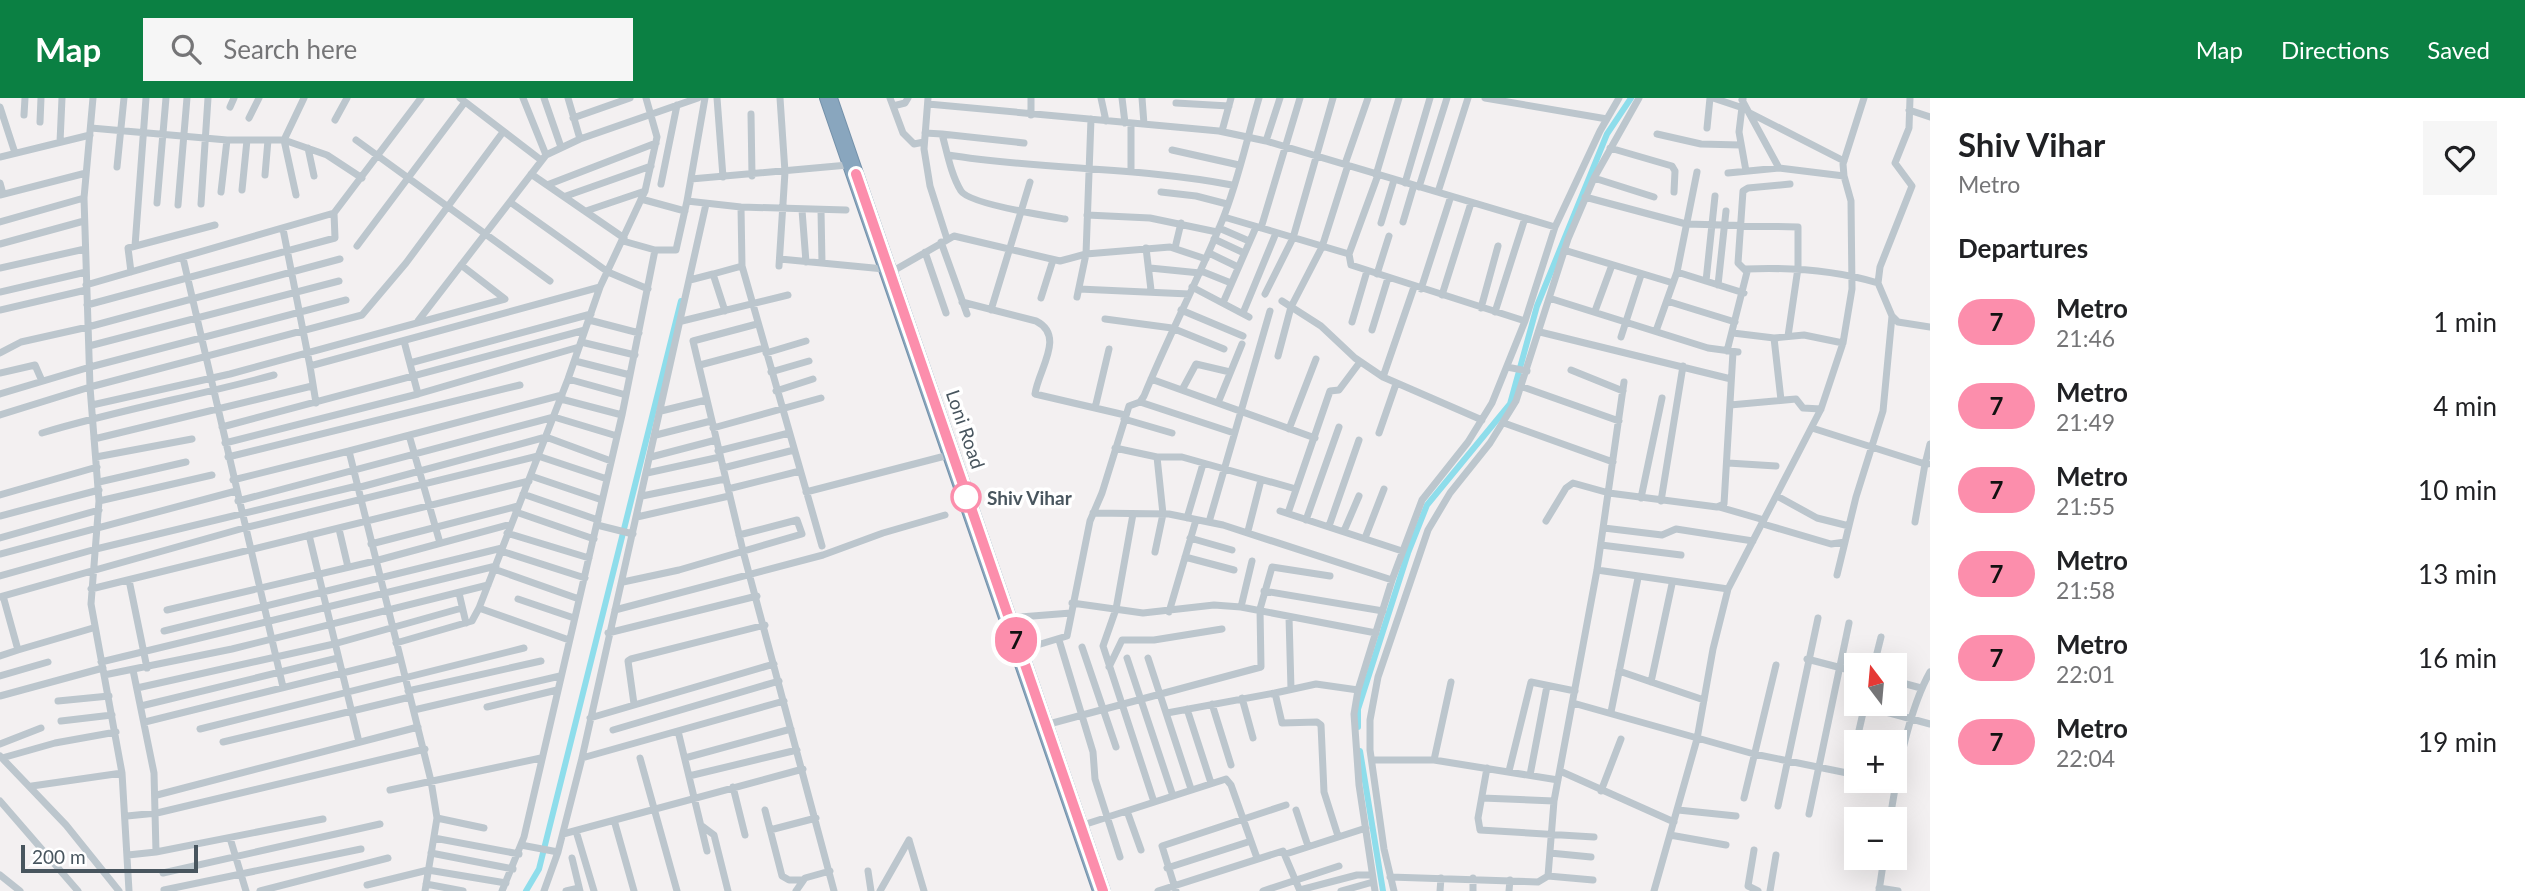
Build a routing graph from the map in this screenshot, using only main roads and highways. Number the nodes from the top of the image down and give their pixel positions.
1 (825, 98) edge
2 (832, 98) edge
3 (889, 270) junction
4 (1098, 891) edge
5 (1105, 891) edge

1 - 3 highway, Loni Road
2 - 3 highway, Loni Road
3 - 4 highway, Loni Road
3 - 5 highway, Loni Road

